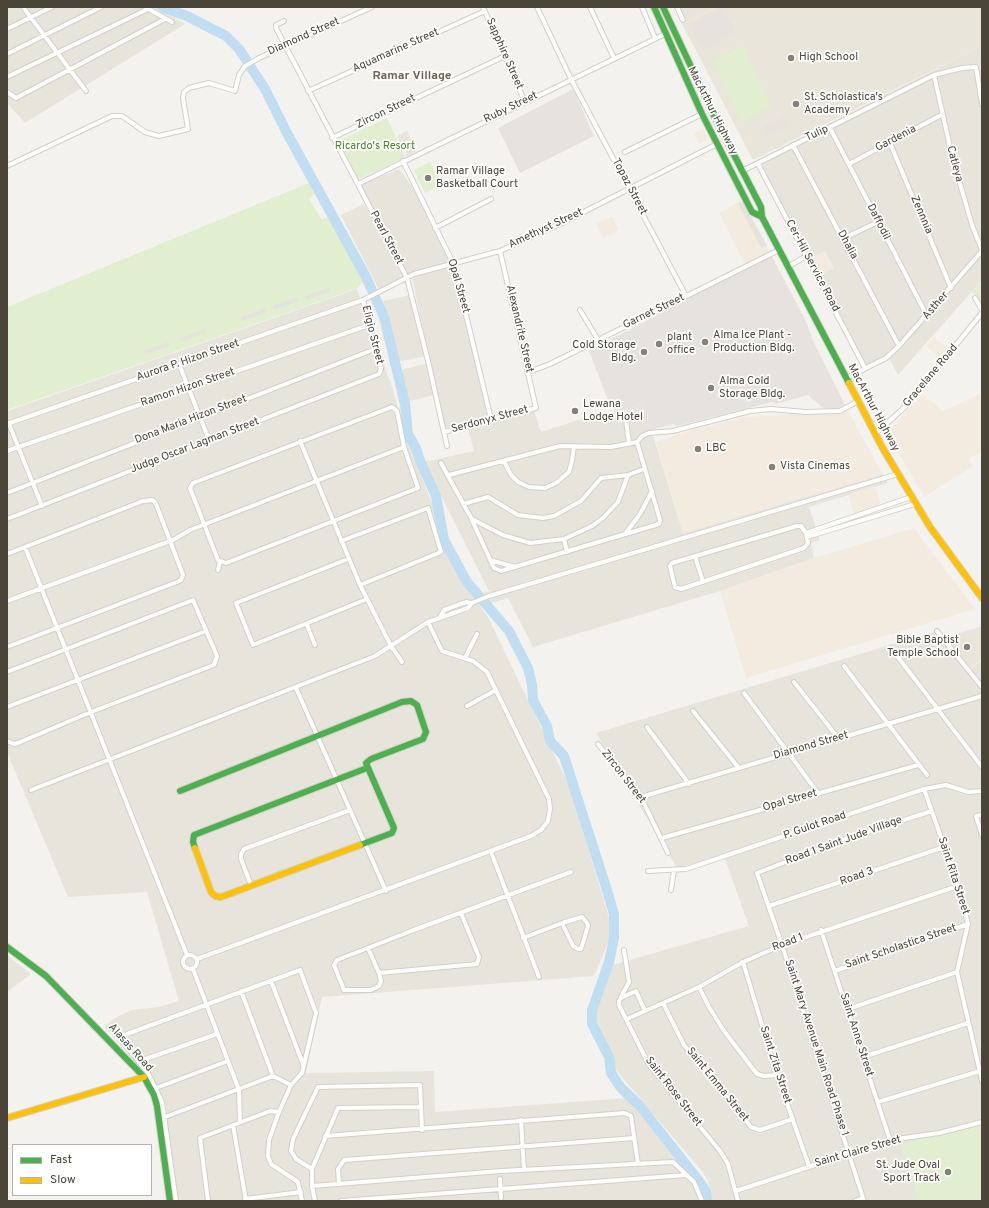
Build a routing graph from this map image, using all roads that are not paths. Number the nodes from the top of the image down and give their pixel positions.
1 (23, 7) edge
2 (52, 7) edge
3 (101, 7) edge
4 (372, 7) edge
5 (537, 7) edge
6 (590, 7) edge
7 (642, 7) edge
8 (654, 7) edge
9 (677, 7) edge
10 (147, 8) edge
11 (666, 8) edge
12 (484, 9) edge
13 (31, 18) junction
14 (164, 19) junction
15 (683, 20) dead end
16 (284, 21) dead end
17 (172, 22) dead end
18 (7, 29) edge
19 (665, 34) junction
20 (45, 35) junction
21 (656, 38) junction
22 (284, 46) junction
23 (58, 52) junction
24 (7, 54) edge
25 (505, 56) junction
26 (614, 58) junction
27 (70, 69) junction
28 (934, 75) junction
29 (7, 77) edge
30 (571, 79) junction
31 (308, 90) junction
32 (86, 91) dead end
33 (7, 92) edge
34 (525, 102) junction
35 (982, 104) edge
36 (702, 114) junction
37 (943, 114) junction
38 (830, 128) junction
39 (332, 138) junction
40 (890, 143) junction
41 (717, 144) junction
42 (793, 146) junction
43 (625, 152) dead end
44 (403, 161) junction
45 (758, 164) junction
46 (849, 164) junction
47 (7, 166) edge
48 (742, 171) junction
49 (358, 184) junction
50 (630, 188) junction
51 (491, 199) dead end
52 (762, 217) junction
53 (878, 222) junction
54 (435, 228) junction
55 (844, 238) junction
56 (779, 250) junction
57 (982, 250) edge
58 (500, 251) junction
59 (806, 256) junction
60 (454, 264) junction
61 (788, 267) junction
62 (407, 278) junction
63 (951, 288) junction
64 (686, 296) junction
65 (368, 297) joint
66 (974, 298) dead end
67 (363, 300) junction
68 (580, 310) dead end
69 (982, 310) edge
70 (982, 313) edge
71 (927, 316) junction
72 (370, 325) junction
73 (598, 340) junction
74 (899, 346) junction
75 (375, 349) junction
76 (179, 364) junction
77 (865, 368) junction
78 (381, 369) joint
79 (529, 372) junction
80 (846, 378) junction
81 (188, 388) junction
82 (858, 401) junction
83 (536, 408) joint
84 (200, 417) junction
85 (491, 419) junction
86 (626, 420) dead end
87 (8, 424) edge
88 (444, 432) junction
89 (875, 434) junction
90 (209, 440) junction
91 (300, 441) junction
92 (637, 442) junction
93 (630, 443) junction
94 (446, 446) dead end
95 (574, 446) junction
96 (18, 447) junction
97 (404, 447) junction
98 (7, 451) edge
99 (504, 461) junction
100 (441, 463) dead end
101 (644, 469) junction
102 (628, 474) junction
103 (898, 474) junction
104 (448, 475) junction
105 (316, 481) junction
106 (33, 482) junction
107 (652, 491) junction
108 (7, 493) edge
109 (911, 497) junction
110 (463, 504) junction
111 (915, 504) junction
112 (42, 506) junction
113 (471, 518) junction
114 (7, 519) edge
115 (332, 521) junction
116 (204, 525) junction
117 (625, 534) junction
118 (806, 535) junction
119 (564, 539) junction
120 (170, 540) junction
121 (341, 540) junction
122 (25, 547) junction
123 (567, 552) junction
124 (7, 554) edge
125 (695, 556) junction
126 (348, 558) junction
127 (490, 560) junction
128 (220, 562) junction
129 (515, 567) junction
130 (218, 570) dead end
131 (703, 582) junction
132 (360, 585) junction
133 (41, 588) junction
134 (982, 598) edge
135 (367, 600) junction
136 (7, 601) edge
137 (472, 603) junction
138 (440, 617) junction
139 (428, 622) junction
140 (307, 625) junction
141 (58, 628) junction
142 (206, 631) junction
143 (937, 631) dead end
144 (477, 634) dead end
145 (315, 645) dead end
146 (391, 646) junction
147 (7, 647) edge
148 (891, 648) dead end
149 (66, 649) junction
150 (465, 658) junction
151 (402, 662) dead end
152 (844, 666) dead end
153 (7, 672) edge
154 (79, 680) junction
155 (794, 682) dead end
156 (982, 687) edge
157 (296, 688) junction
158 (496, 690) junction
159 (744, 692) dead end
160 (982, 696) edge
161 (468, 706) dead end
162 (7, 708) edge
163 (938, 710) junction
164 (693, 711) dead end
165 (91, 712) junction
166 (887, 723) junction
167 (648, 727) dead end
168 (318, 736) junction
169 (838, 738) junction
170 (7, 741) edge
171 (598, 744) dead end
172 (788, 752) junction
173 (109, 759) junction
174 (918, 764) junction
175 (738, 767) junction
176 (982, 767) edge
177 (367, 768) junction
178 (927, 775) dead end
179 (337, 780) junction
180 (689, 784) junction
181 (924, 789) junction
182 (31, 790) dead end
183 (180, 791) dead end
184 (982, 791) edge
185 (818, 793) junction
186 (641, 797) junction
187 (350, 810) junction
188 (932, 811) junction
189 (982, 815) edge
190 (982, 835) edge
191 (662, 838) junction
192 (366, 843) junction
193 (944, 847) junction
194 (491, 852) junction
195 (668, 853) dead end
196 (674, 870) junction
197 (648, 871) dead end
198 (571, 872) dead end
199 (757, 873) joint
200 (251, 885) junction
201 (958, 886) junction
202 (671, 890) dead end
203 (386, 891) junction
204 (507, 895) junction
205 (769, 906) junction
206 (461, 913) junction
207 (562, 923) junction
208 (968, 924) junction
209 (822, 930) junction
210 (524, 938) junction
211 (782, 944) junction
212 (7, 947) edge
213 (368, 948) junction
214 (624, 950) dead end
215 (187, 955) junction
216 (197, 959) junction
217 (743, 962) junction
218 (193, 969) junction
219 (835, 971) junction
220 (957, 972) junction
221 (379, 973) junction
222 (539, 977) dead end
223 (272, 981) junction
224 (699, 987) junction
225 (241, 991) junction
226 (621, 998) junction
227 (663, 1003) junction
228 (206, 1005) junction
229 (848, 1009) junction
230 (645, 1011) junction
231 (627, 1019) junction
232 (968, 1023) junction
233 (217, 1034) junction
234 (863, 1057) junction
235 (140, 1061) junction
236 (228, 1061) junction
237 (303, 1065) junction
238 (980, 1071) junction
239 (777, 1074) junction
240 (273, 1076) junction
241 (144, 1077) junction
242 (982, 1081) edge
243 (291, 1085) junction
244 (156, 1088) junction
245 (239, 1090) junction
246 (878, 1102) junction
247 (421, 1107) junction
248 (279, 1112) junction
249 (165, 1117) junction
250 (7, 1118) edge
251 (793, 1119) junction
252 (521, 1120) junction
253 (240, 1122) junction
254 (982, 1122) edge
255 (233, 1125) junction
256 (422, 1130) junction
257 (325, 1136) junction
258 (634, 1138) junction
259 (890, 1140) junction
260 (523, 1146) junction
261 (849, 1152) junction
262 (638, 1164) junction
263 (809, 1166) junction
264 (312, 1169) junction
265 (524, 1170) junction
266 (686, 1175) junction
267 (500, 1179) dead end
268 (339, 1184) junction
269 (312, 1186) junction
270 (501, 1189) junction
271 (736, 1191) junction
272 (301, 1192) junction
273 (501, 1198) dead end
274 (245, 1200) edge
275 (863, 1200) edge
276 (170, 1201) edge
277 (176, 1201) edge
278 (208, 1201) edge
279 (302, 1201) edge
280 (315, 1201) edge
281 (341, 1201) edge
282 (702, 1201) edge
283 (738, 1201) edge
284 (855, 1201) edge

1 - 13 street
2 - 13 street
3 - 20 street
4 - 22 street, Diamond Street
5 - 30 street, Topaz Street
6 - 26 street
7 - 21 street
8 - 19 main road, MacArthur Highway
9 - 15 street
10 - 14 street
10 - 23 street
11 - 48 main road, MacArthur Highway
12 - 25 street, Sapphire Street
12 - 31 street, Aquamarine Street
13 - 18 street
13 - 20 street
14 - 17 street
14 - 27 street
16 - 22 street, Pearl Street
19 - 21 street, Ruby Street
19 - 36 main road, MacArthur Highway
20 - 23 street
20 - 24 street
21 - 26 street, Ruby Street
22 - 31 street, Pearl Street
22 - 47 street, Diamond Street
23 - 27 street
23 - 29 street
25 - 34 street, Sapphire Street
25 - 39 street, Zircon Street
26 - 30 street, Ruby Street
27 - 32 street
27 - 33 street
28 - 35 street, Tulip
28 - 37 street, Catleya
28 - 38 street, Tulip
30 - 34 street, Ruby Street
30 - 50 street, Topaz Street
31 - 39 street, Pearl Street
34 - 44 street, Ruby Street
36 - 41 main road, MacArthur Highway
36 - 43 street
37 - 40 street, Gardenia
37 - 57 street, Catleya
38 - 42 street, Tulip
38 - 46 street, Daffodil
39 - 49 street, Pearl Street
40 - 46 street, Gardenia
40 - 63 street, Zennnia
41 - 50 street, Amethyst Street
41 - 52 main road, MacArthur Highway
42 - 45 street, Tulip
42 - 55 street, Dhalia
44 - 49 street, Ruby Street
44 - 54 street, Opal Street
45 - 48 street, Tulip
45 - 59 street, Cer-Hil Service Road
46 - 53 street, Daffodil
48 - 52 main road, MacArthur Highway
49 - 62 street, Pearl Street
50 - 58 street, Amethyst Street
50 - 64 street, Topaz Street
51 - 54 street
52 - 56 main road, MacArthur Highway
53 - 55 street
53 - 71 street, Daffodil
54 - 60 street, Opal Street
55 - 74 street, Dhalia
56 - 61 main road, MacArthur Highway
56 - 64 street, Garnet Street
57 - 63 street, Asther
58 - 60 street, Amethyst Street
58 - 79 street, Alexandrite Street
59 - 61 street
59 - 77 street, Cer-Hil Service Road
60 - 62 street, Amethyst Street
60 - 85 street, Opal Street
61 - 80 main road, MacArthur Highway
62 - 65 street, Amethyst Street
62 - 88 street, Pearl Street
63 - 71 street, Asther
64 - 73 street, Garnet Street
65 - 67 street, Aurora P. Hizon Street
66 - 69 street
67 - 72 street, Eligio Street
67 - 76 street, Aurora P. Hizon Street
68 - 73 street
70 - 89 street, Gracelane Road
71 - 74 street, Asther
72 - 75 street, Eligio Street
72 - 81 street, Ramon Hizon Street
73 - 79 street, Garnet Street
74 - 77 street, Asther
75 - 78 street, Eligio Street
75 - 84 street, Dona Maria Hizon Street
76 - 81 street
76 - 87 street, Aurora P. Hizon Street
77 - 80 street, Asther
78 - 90 street, Judge Oscar Lagman Street
79 - 83 street, Alexandrite Street
80 - 82 main road, MacArthur Highway
81 - 84 street
81 - 96 street, Ramon Hizon Street
82 - 89 main road, MacArthur Highway
82 - 92 street
83 - 85 street, Serdonyx Street
84 - 90 street
84 - 106 street, Dona Maria Hizon Street
85 - 88 street, Serdonyx Street
86 - 93 street
87 - 96 street
88 - 94 street, Pearl Street
89 - 103 main road, MacArthur Highway
90 - 112 street, Judge Oscar Lagman Street
91 - 97 street
91 - 105 street
91 - 116 street
92 - 93 street
92 - 101 street
93 - 95 street
95 - 99 street
95 - 99 street
96 - 98 street, Ramon Hizon Street
96 - 106 street
97 - 105 street
97 - 115 street
99 - 104 street
100 - 104 street
101 - 102 street
101 - 107 street
102 - 110 street
102 - 119 street
103 - 109 main road, MacArthur Highway
103 - 137 street
104 - 110 street
105 - 115 street
105 - 116 street
106 - 108 street, Dona Maria Hizon Street
106 - 112 street
107 - 117 street
107 - 117 street
109 - 111 main road, MacArthur Highway
109 - 118 street
110 - 113 street
111 - 118 street
111 - 134 main road, MacArthur Highway
112 - 114 street, Judge Oscar Lagman Street
113 - 119 street
113 - 127 street
115 - 121 street
115 - 128 street
116 - 120 street
116 - 128 street
117 - 123 street
118 - 125 street
118 - 131 street
119 - 123 street
120 - 122 street
120 - 133 street
120 - 141 street
121 - 126 street
121 - 132 street
122 - 124 street
122 - 133 street
123 - 129 street
125 - 131 street
125 - 131 street
126 - 132 street
126 - 140 street
127 - 129 street
127 - 129 street
128 - 130 street
132 - 135 street
133 - 136 street
133 - 141 street
135 - 140 street
135 - 146 street
137 - 138 street
137 - 138 street
138 - 139 street
139 - 146 street
139 - 150 street
140 - 145 street
141 - 147 street
141 - 149 street
142 - 149 street
142 - 154 street
142 - 165 street
143 - 156 street
144 - 150 street
146 - 151 street
146 - 157 street
148 - 163 street
149 - 153 street
149 - 154 street
150 - 158 street
152 - 166 street
154 - 162 street
154 - 165 street
155 - 169 street
157 - 168 street
157 - 173 street
158 - 161 street
158 - 194 street
159 - 172 street
160 - 163 street, Diamond Street
163 - 166 street, Diamond Street
163 - 176 street
164 - 175 street
165 - 170 street
165 - 173 street
166 - 169 street, Diamond Street
166 - 174 street
167 - 180 street
168 - 177 main road
168 - 179 street
168 - 183 main road
169 - 172 street, Diamond Street
171 - 186 street, Zircon Street
172 - 175 street, Diamond Street
172 - 185 street
173 - 182 street
173 - 215 street
174 - 178 street
174 - 185 street, Opal Street
175 - 180 street, Diamond Street
177 - 179 main road
177 - 192 main road
179 - 187 street
179 - 200 main road
180 - 186 street, Diamond Street
181 - 184 street, P. Gulot Road
181 - 188 street, Saint Rita Street
181 - 196 street, P. Gulot Road
185 - 191 street, Opal Street
186 - 191 street, Zircon Street
187 - 192 street
187 - 200 street
188 - 193 street, Saint Rita Street
188 - 199 street, Road 1 Saint Jude Village
189 - 190 street
191 - 195 street, Zircon Street
192 - 200 main road
192 - 203 street
193 - 201 street, Saint Rita Street
193 - 205 street, Road 3
194 - 203 street
194 - 204 street
196 - 197 street, P. Gulot Road
196 - 202 street
198 - 204 street
199 - 205 street, Saint Mary Avenue Main Road Phase 1
201 - 208 street, Saint Rita Street
201 - 209 street, Road 1
203 - 216 street
204 - 206 street
204 - 210 street
205 - 211 street, Saint Mary Avenue Main Road Phase 1
206 - 213 street
206 - 221 street
207 - 207 street
207 - 210 street
208 - 219 street, Saint Scholastica Street
208 - 220 street, Saint Rita Street
209 - 211 street, Road 1
209 - 219 street, Saint Anne Street
210 - 222 street
211 - 217 street, Road 1
211 - 261 street, Saint Mary Avenue Main Road Phase 1
212 - 241 main road, Alasas Road
213 - 221 street
213 - 221 street
214 - 226 street
215 - 216 street
215 - 218 street
216 - 218 street
217 - 224 street, Road 1
217 - 239 street, Saint Zita Street
218 - 228 street
219 - 229 street, Saint Anne Street
220 - 229 street
220 - 232 street, Saint Rita Street
223 - 225 street
223 - 237 street
223 - 237 street
224 - 227 street, Road 1
224 - 239 street
225 - 228 street
225 - 240 street
226 - 230 street
226 - 231 street, Saint Rose Street
227 - 230 street, Road 1
227 - 251 street, Saint Emma Street
228 - 233 street
228 - 235 street
229 - 234 street, Saint Anne Street
230 - 231 street, Road 1
231 - 271 street, Saint Rose Street
232 - 234 street
232 - 238 street, Saint Rita Street
233 - 235 street
233 - 236 street
234 - 246 street, Saint Anne Street
235 - 244 street
236 - 244 street
236 - 245 street
237 - 243 street
238 - 242 street, Saint Rita Street
238 - 246 street
239 - 251 street, Saint Zita Street
240 - 243 street
240 - 245 street
241 - 250 main road
241 - 276 main road, Alasas Road
243 - 248 street
244 - 249 street
245 - 249 street
245 - 253 street
246 - 259 street, Saint Anne Street
247 - 256 street
247 - 257 street
247 - 264 street
248 - 253 street
248 - 272 street
249 - 277 street
251 - 263 street, Saint Zita Street
252 - 256 street
252 - 258 street
252 - 260 street
253 - 255 street
254 - 259 street, Saint Claire Street
255 - 274 street
255 - 278 street
256 - 257 street
257 - 264 street
258 - 260 street
258 - 262 street
259 - 261 street, Saint Claire Street
260 - 265 street
260 - 268 street
261 - 263 street, Saint Claire Street
261 - 275 street, Saint Mary Avenue Main Road Phase 1
262 - 265 street
262 - 266 street
263 - 271 street, Saint Claire Street
264 - 269 street
265 - 268 street
266 - 270 street
266 - 282 street
267 - 270 street
268 - 269 street
269 - 280 street
270 - 273 street
270 - 281 street
271 - 283 street, Saint Rose Street
272 - 274 street
272 - 279 street
275 - 284 street

